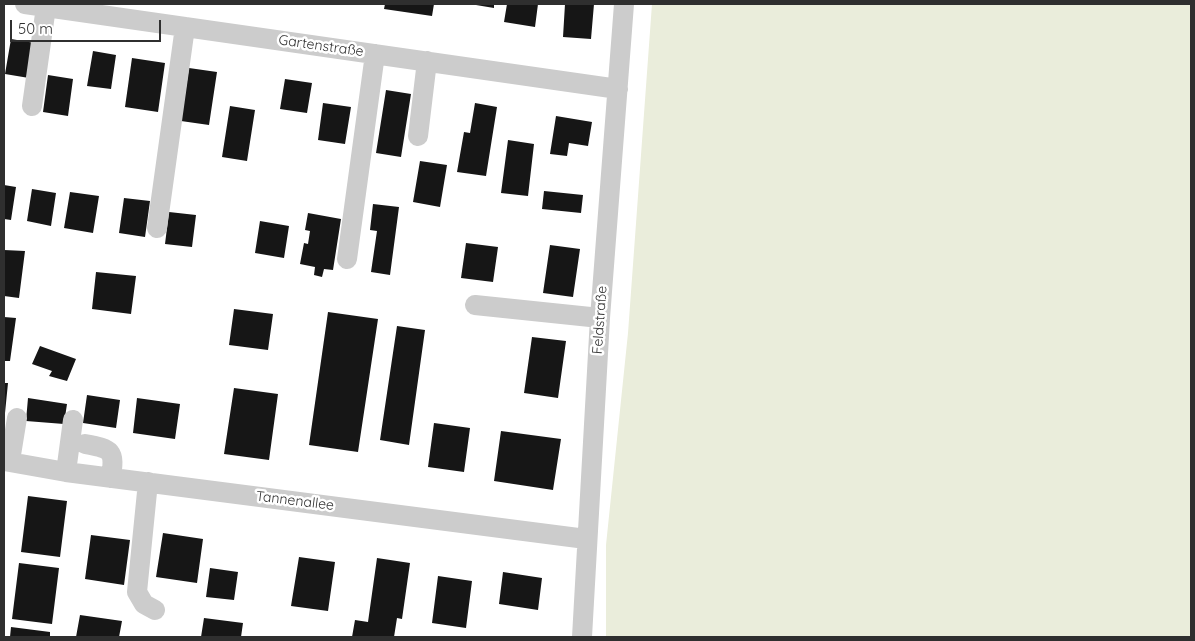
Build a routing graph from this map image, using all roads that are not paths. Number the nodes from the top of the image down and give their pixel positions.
1 (25, 4) edge
2 (624, 4) edge
3 (46, 7) junction
4 (132, 11) edge
5 (185, 27) junction
6 (375, 54) junction
7 (426, 61) junction
8 (618, 89) junction
9 (32, 106) dead end
10 (418, 136) dead end
11 (157, 228) dead end
12 (347, 259) dead end
13 (475, 305) dead end
14 (600, 318) junction
15 (17, 418) dead end
16 (73, 420) dead end
17 (85, 444) dead end
18 (7, 461) edge
19 (66, 472) junction
20 (111, 478) junction
21 (148, 482) junction
22 (586, 539) junction
23 (155, 610) dead end
24 (582, 637) edge

1 - 3 street, Gartenstraße
2 - 8 street, Feldstraße
3 - 4 street, Gartenstraße
3 - 9 street
4 - 5 street, Gartenstraße
5 - 6 street, Gartenstraße
5 - 11 street
6 - 7 street, Gartenstraße
6 - 12 street
7 - 8 street, Gartenstraße
7 - 10 street
8 - 14 street, Feldstraße
13 - 14 street
14 - 22 street, Feldstraße
15 - 18 street
16 - 19 street
17 - 20 street
18 - 19 street, Tannenallee
19 - 20 street, Tannenallee
20 - 21 street, Tannenallee
21 - 22 street, Tannenallee
21 - 23 street
22 - 24 street, Feldstraße

